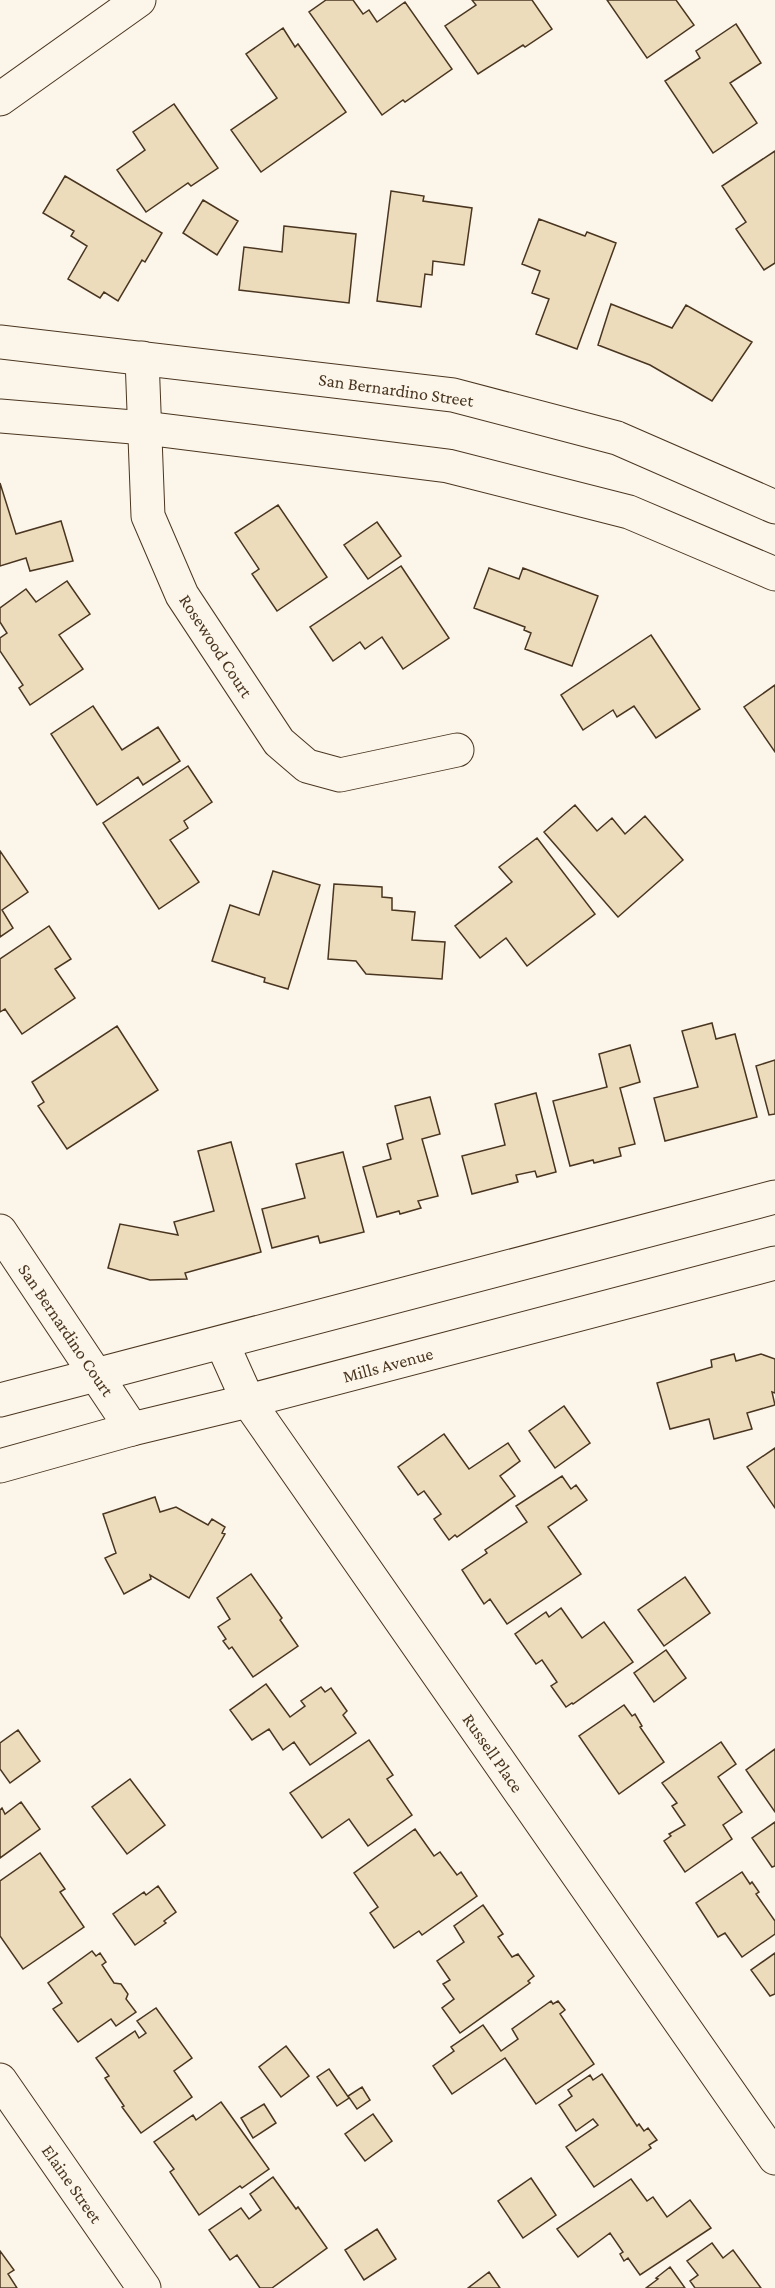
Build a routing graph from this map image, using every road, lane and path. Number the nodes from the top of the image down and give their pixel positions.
1 (139, 0) edge
2 (0, 99) edge
3 (0, 342) edge
4 (142, 358) junction
5 (0, 416) edge
6 (145, 428) junction
7 (775, 507) edge
8 (775, 574) edge
9 (457, 750) dead end
10 (775, 1197) edge
11 (0, 1231) edge
12 (775, 1263) edge
13 (222, 1343) junction
14 (96, 1374) junction
15 (0, 1400) edge
16 (248, 1401) junction
17 (132, 1429) junction
18 (0, 1466) edge
19 (0, 2080) edge
20 (775, 2157) edge
21 (144, 2288) edge

1 - 2 main road
3 - 4 main road, San Bernardino Street
4 - 6 main road, Rosewood Court
4 - 7 main road, San Bernardino Street
5 - 6 main road
6 - 8 main road
6 - 9 main road, Rosewood Court
10 - 13 main road
11 - 14 main road, San Bernardino Court
12 - 16 main road, Mills Avenue
13 - 14 main road
13 - 16 main road, Russell Place
14 - 15 main road
14 - 17 main road, San Bernardino Court
16 - 17 main road, Mills Avenue
16 - 20 main road, Russell Place
17 - 18 main road, Mills Avenue
19 - 21 main road, Elaine Street

